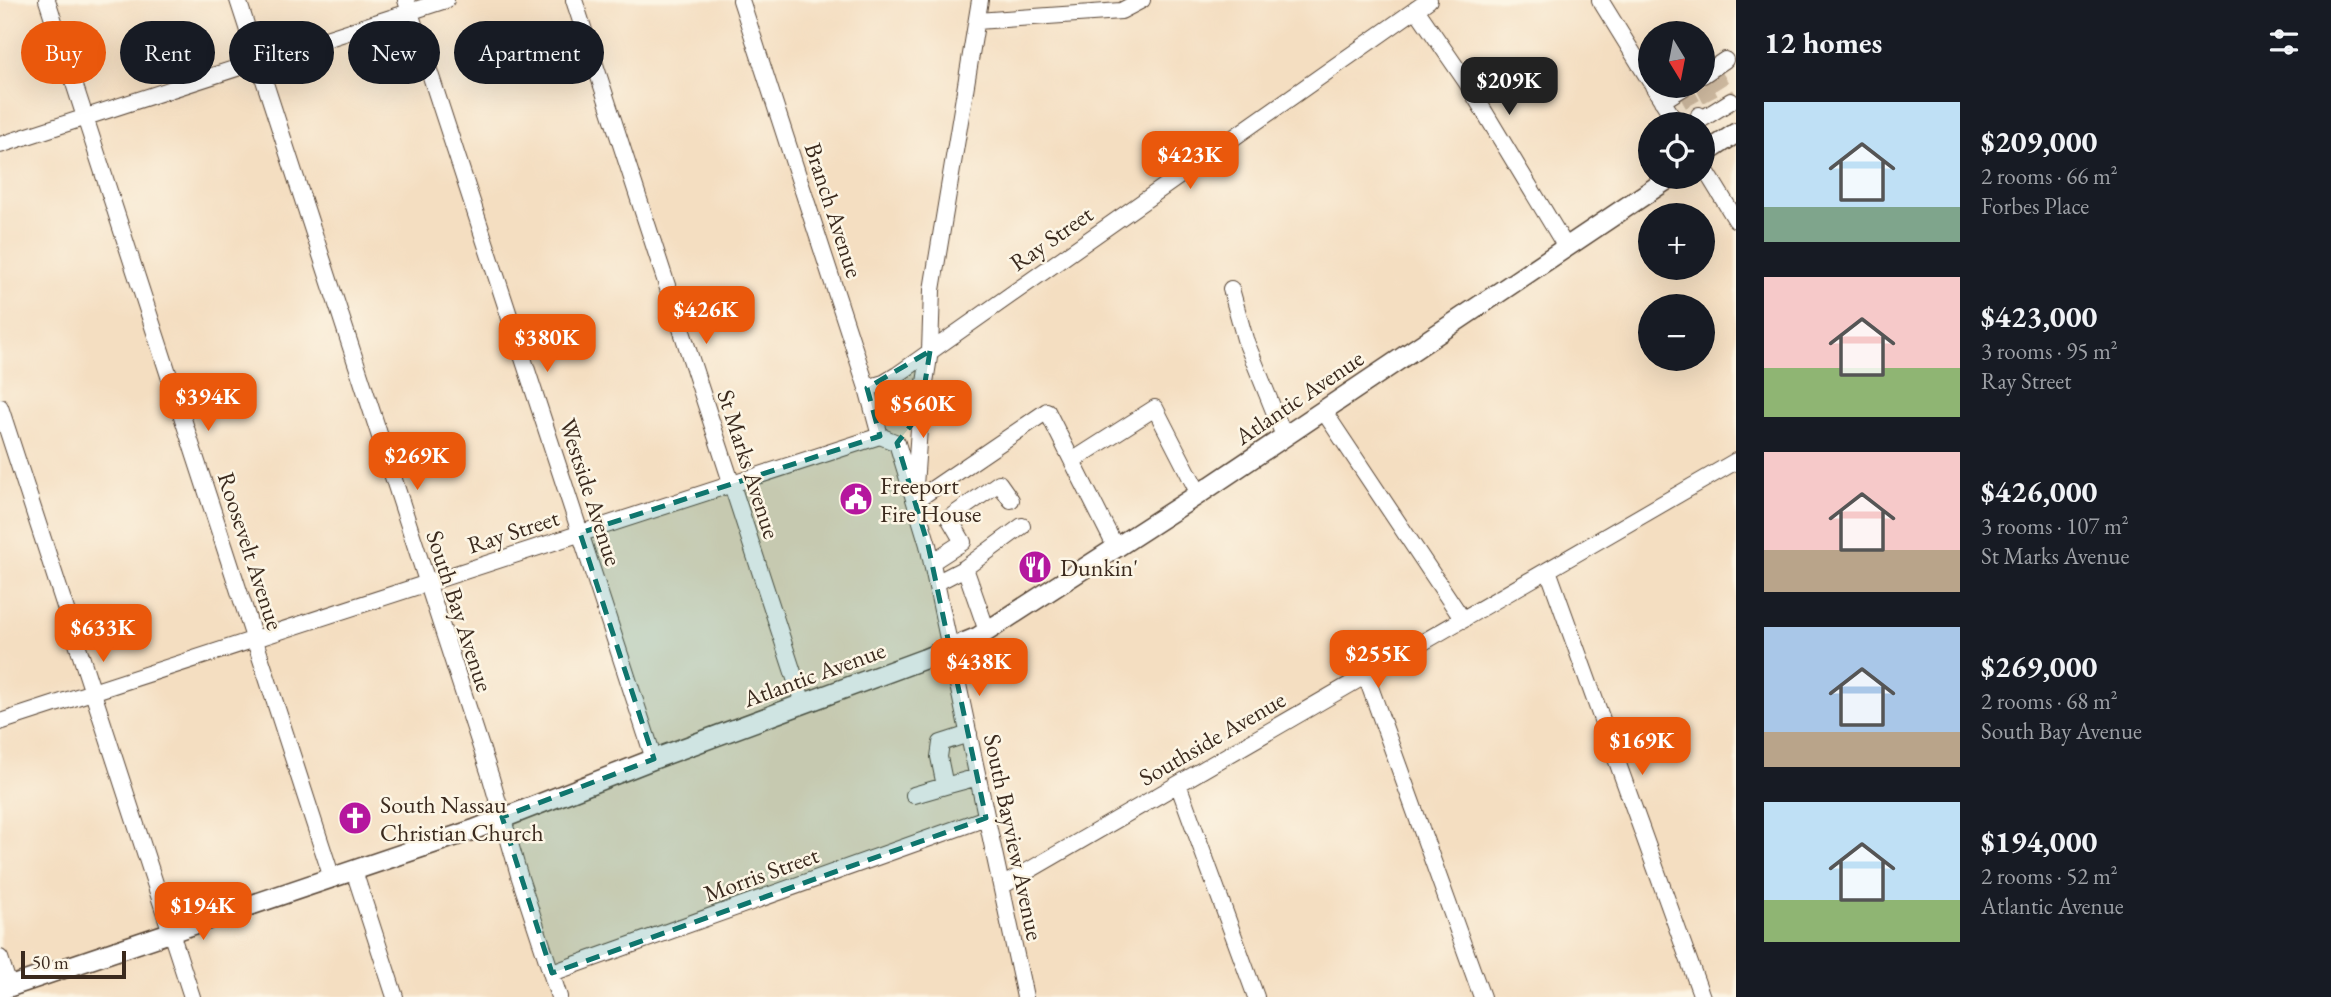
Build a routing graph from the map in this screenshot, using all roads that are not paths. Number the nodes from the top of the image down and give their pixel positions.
1 (47, 0) edge
2 (238, 0) edge
3 (446, 0) edge
4 (574, 0) edge
5 (741, 0) edge
6 (980, 0) edge
7 (1142, 0) edge
8 (1600, 0) edge
9 (1423, 4) edge
10 (408, 6) edge
11 (245, 21) edge
12 (977, 21) junction
13 (334, 33) edge
14 (1638, 62) edge
15 (229, 70) edge
16 (265, 84) edge
17 (1660, 98) edge
18 (1667, 98) edge
19 (1662, 101) junction
20 (1732, 103) edge
21 (1669, 112) edge
22 (1710, 112) edge
23 (86, 117) junction
24 (1736, 133) edge
25 (0, 145) edge
26 (1715, 147) edge
27 (1715, 186) edge
28 (1653, 189) edge
29 (1736, 220) edge
30 (1566, 247) junction
31 (1231, 289) dead end
32 (930, 351) junction
33 (867, 388) junction
34 (0, 407) edge
35 (1323, 410) junction
36 (920, 414) junction
37 (880, 436) junction
38 (1284, 436) junction
39 (897, 443) junction
40 (1072, 461) junction
41 (1736, 462) edge
42 (732, 484) junction
43 (1199, 494) junction
44 (1011, 500) dead end
45 (915, 501) junction
46 (949, 518) junction
47 (1022, 526) dead end
48 (580, 533) junction
49 (924, 533) junction
50 (1116, 548) junction
51 (932, 562) junction
52 (965, 568) junction
53 (1548, 570) junction
54 (427, 583) junction
55 (936, 583) junction
56 (1463, 620) junction
57 (988, 631) junction
58 (256, 639) junction
59 (950, 649) junction
60 (1366, 676) junction
61 (93, 692) junction
62 (803, 703) junction
63 (0, 722) edge
64 (968, 734) junction
65 (654, 759) junction
66 (978, 777) junction
67 (1178, 784) junction
68 (945, 786) junction
69 (914, 795) dead end
70 (502, 817) junction
71 (986, 818) junction
72 (354, 871) junction
73 (332, 878) junction
74 (1002, 886) junction
75 (171, 932) junction
76 (0, 958) edge
77 (552, 973) junction
78 (5, 988) edge
79 (192, 997) edge
80 (395, 997) edge
81 (559, 997) edge
82 (1026, 997) edge
83 (1256, 997) edge
84 (1482, 997) edge
85 (1702, 997) edge

1 - 23 street, Roosevelt Avenue
2 - 11 street, South Bay Avenue
3 - 10 street
4 - 42 street, St Marks Avenue
5 - 33 street, Branch Avenue
6 - 12 street
7 - 12 street
8 - 14 street
9 - 30 street
9 - 32 street, Ray Street
10 - 13 street
10 - 48 street, Westside Avenue
12 - 32 street
15 - 23 street
16 - 54 street, South Bay Avenue
17 - 19 street
18 - 19 street
19 - 21 street
20 - 22 street
23 - 25 street
23 - 58 street, Roosevelt Avenue
24 - 26 main road
27 - 29 street
28 - 30 main road, Atlantic Avenue
30 - 35 main road, Atlantic Avenue
31 - 38 street
32 - 33 street, Ray Street
32 - 36 street
33 - 37 street, Branch Avenue
34 - 61 street
35 - 38 main road, Atlantic Avenue
35 - 56 street
36 - 39 street
36 - 45 street
37 - 39 street
37 - 42 street, Ray Street
38 - 43 main road, Atlantic Avenue
39 - 45 street, South Bayview Avenue
40 - 43 street
40 - 45 street
40 - 50 street
41 - 53 street, Southside Avenue
42 - 48 street, Ray Street
42 - 62 street, St Marks Avenue
43 - 50 main road, Atlantic Avenue
44 - 46 street
45 - 49 street, South Bayview Avenue
46 - 49 street
46 - 51 street
47 - 52 street
48 - 54 street, Ray Street
48 - 65 street, Westside Avenue
49 - 51 street, South Bayview Avenue
50 - 57 main road, Atlantic Avenue
51 - 55 street, South Bayview Avenue
52 - 55 street
52 - 57 street
53 - 56 street, Southside Avenue
53 - 85 street
54 - 58 street, Ray Street
54 - 70 street, South Bay Avenue
55 - 59 street, South Bayview Avenue
56 - 60 street, Southside Avenue
57 - 59 main road, Atlantic Avenue
58 - 61 street, Ray Street
58 - 73 street, Roosevelt Avenue
59 - 62 main road, Atlantic Avenue
59 - 64 street, South Bayview Avenue
60 - 67 street, Southside Avenue
60 - 84 street
61 - 63 street, Ray Street
61 - 75 street
62 - 65 main road, Atlantic Avenue
64 - 66 street, South Bayview Avenue
64 - 68 street
65 - 70 main road, Atlantic Avenue
66 - 68 street
66 - 71 street, South Bayview Avenue
67 - 74 street, Southside Avenue
67 - 83 street
68 - 69 street
70 - 72 main road, Atlantic Avenue
70 - 77 street, South Bay Avenue
71 - 74 street, South Bayview Avenue
71 - 77 street, Morris Street
72 - 73 main road, Atlantic Avenue
72 - 80 street
73 - 75 main road, Atlantic Avenue
74 - 82 street, South Bayview Avenue
75 - 78 main road, Atlantic Avenue
75 - 79 street
76 - 78 street
77 - 81 street, South Bay Avenue

